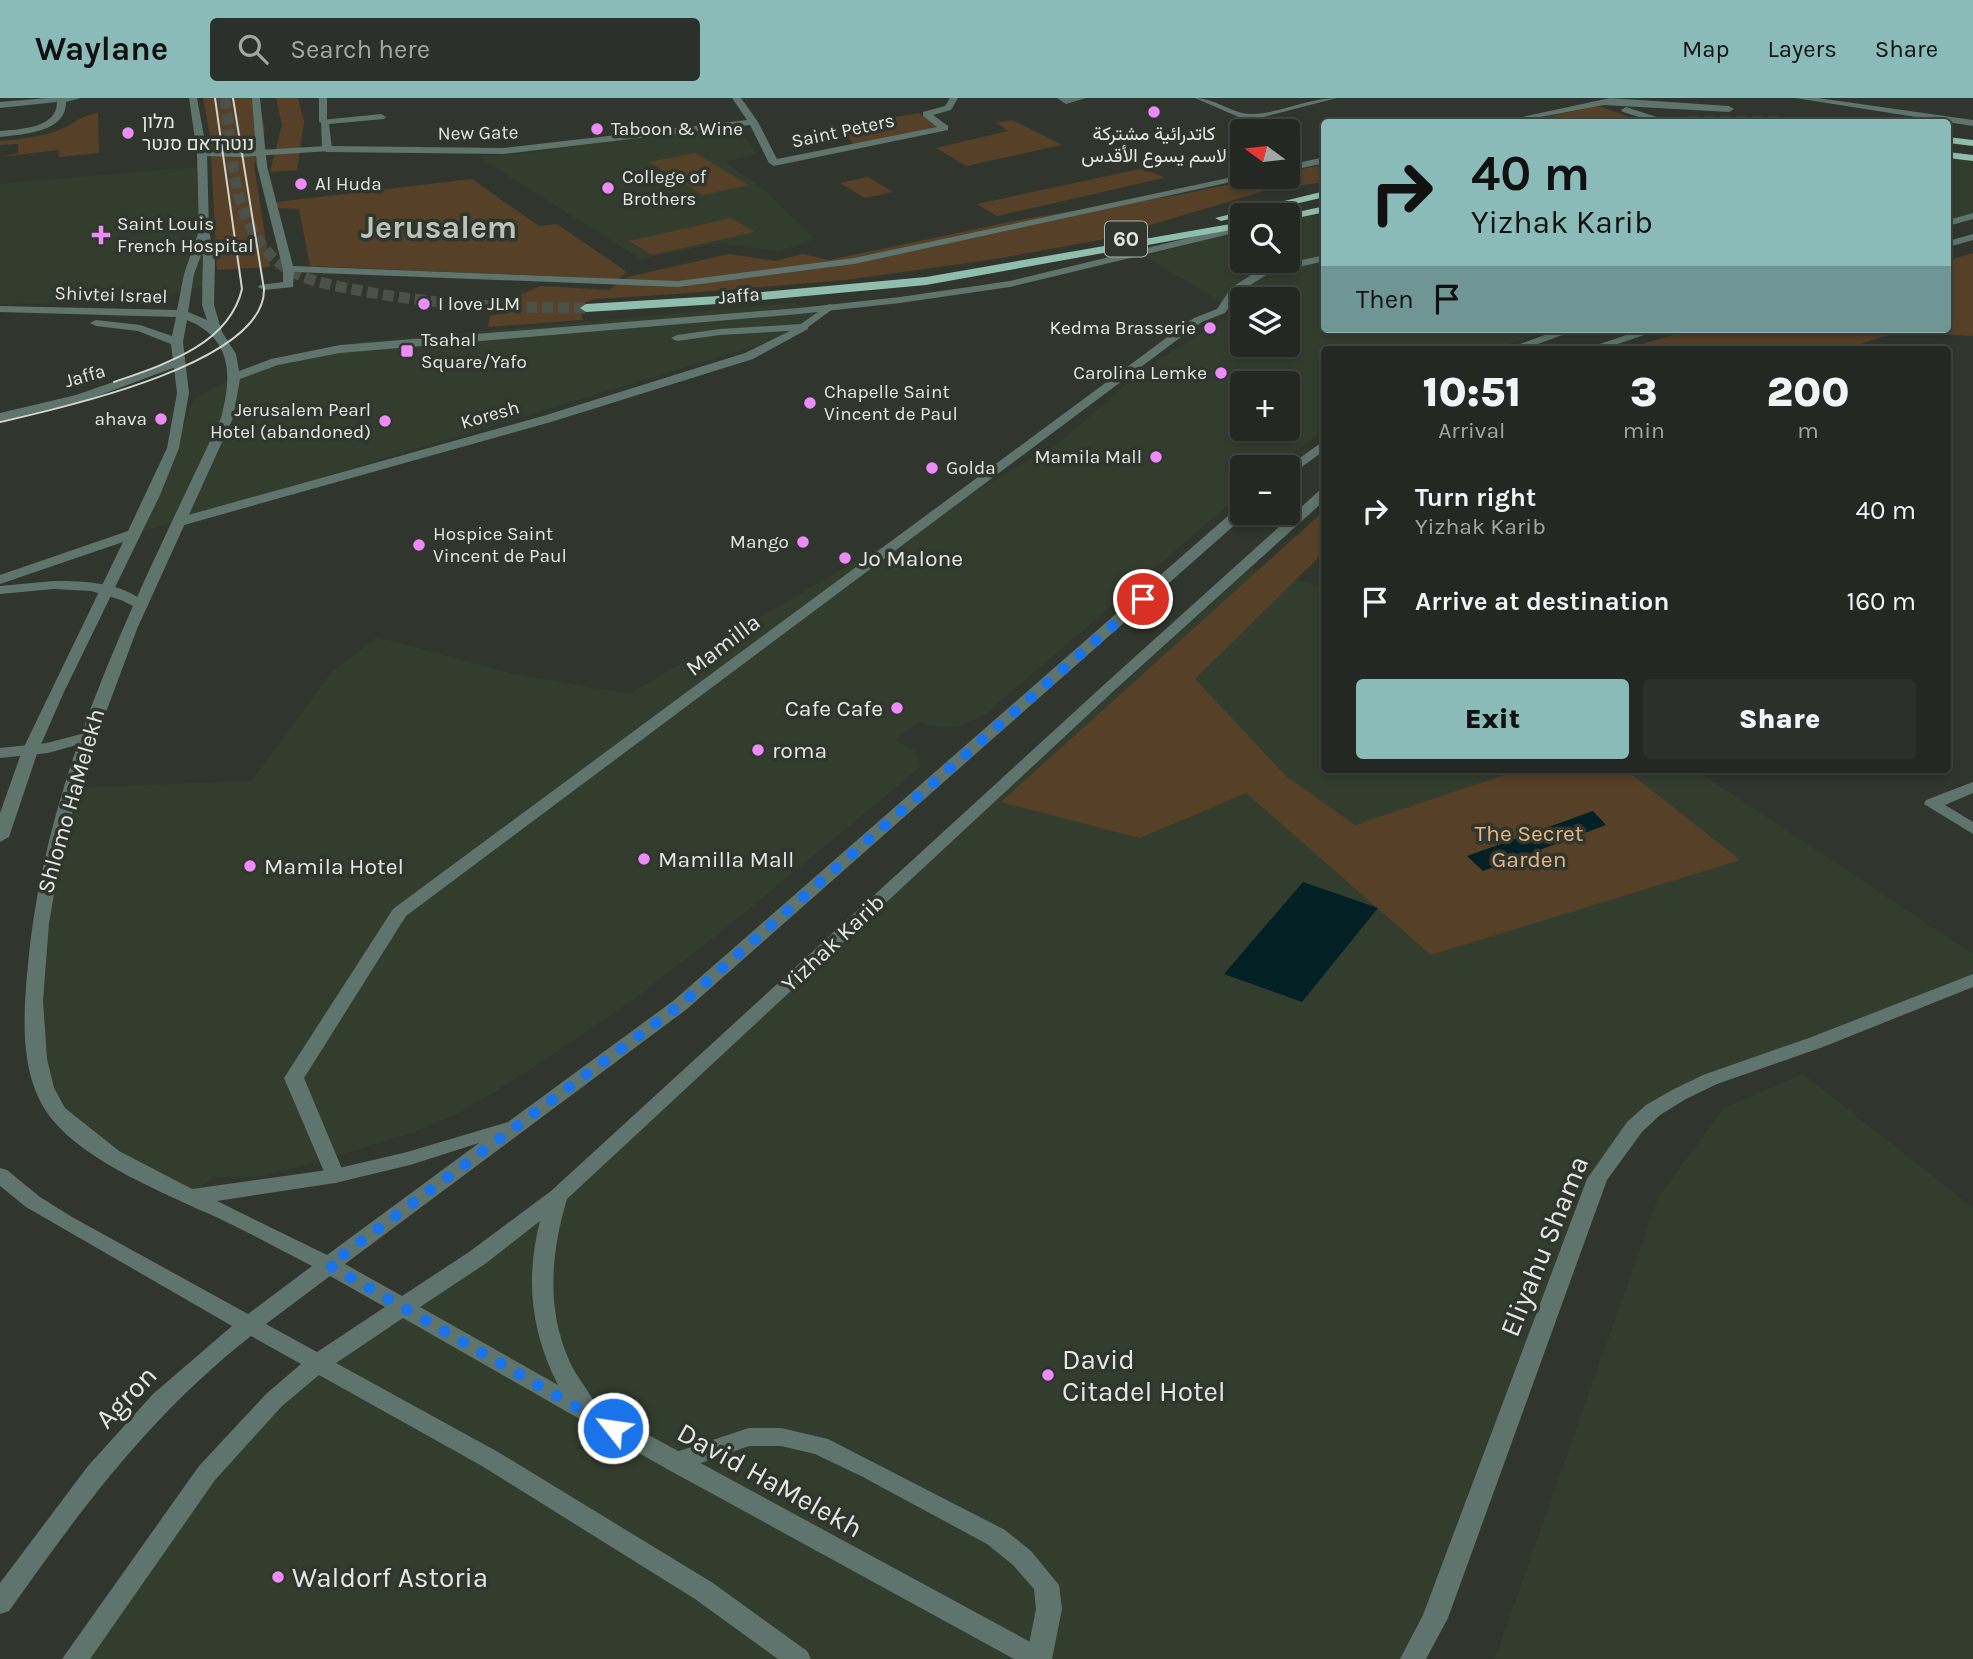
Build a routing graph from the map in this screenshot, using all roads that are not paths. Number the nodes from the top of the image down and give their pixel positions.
1 (77, 98) edge
2 (193, 98) edge
3 (256, 98) edge
4 (323, 98) edge
5 (736, 98) edge
6 (954, 98) edge
7 (1061, 98) edge
8 (1082, 98) edge
9 (1199, 98) edge
10 (1333, 98) edge
11 (1621, 98) edge
12 (1732, 98) edge
13 (1799, 98) edge
14 (62, 99) edge
15 (1602, 102) junction
16 (0, 105) edge
17 (1729, 109) junction
18 (382, 117) dead end
19 (1519, 119) edge
20 (1654, 119) edge
21 (1731, 119) edge
22 (324, 122) junction
23 (753, 122) junction
24 (1973, 122) edge
25 (0, 134) edge
26 (1951, 140) edge
27 (1973, 143) edge
28 (327, 149) junction
29 (202, 153) junction
30 (261, 153) junction
31 (1951, 155) edge
32 (1973, 158) edge
33 (1321, 161) edge
34 (1300, 165) edge
35 (1230, 181) edge
36 (1321, 195) edge
37 (1321, 210) edge
38 (1300, 215) edge
39 (1973, 216) edge
40 (1951, 222) edge
41 (1230, 229) edge
42 (204, 230) junction
43 (1230, 230) edge
44 (1973, 237) edge
45 (1951, 243) edge
46 (1321, 259) edge
47 (288, 269) junction
48 (926, 281) junction
49 (264, 288) dead end
50 (829, 307) junction
51 (586, 308) tunnel mouth
52 (0, 309) edge
53 (183, 314) junction
54 (0, 319) edge
55 (804, 327) junction
56 (216, 332) junction
57 (1561, 333) edge
58 (1643, 333) edge
59 (677, 338) dead end
60 (177, 342) junction
61 (1521, 346) edge
62 (1601, 346) edge
63 (178, 364) junction
64 (235, 377) junction
65 (0, 417) edge
66 (1321, 447) edge
67 (1300, 464) edge
68 (1321, 497) edge
69 (179, 522) junction
70 (1230, 523) edge
71 (134, 534) junction
72 (0, 580) edge
73 (0, 590) edge
74 (107, 590) junction
75 (141, 606) junction
76 (85, 738) junction
77 (30, 751) junction
78 (0, 753) edge
79 (1973, 787) edge
80 (1973, 829) edge
81 (0, 838) edge
82 (1973, 980) edge
83 (522, 1122) junction
84 (335, 1176) junction
85 (1, 1177) edge
86 (558, 1196) junction
87 (189, 1197) junction
88 (329, 1265) junction
89 (403, 1306) junction
90 (250, 1325) junction
91 (318, 1363) junction
92 (593, 1416) junction
93 (675, 1462) junction
94 (0, 1603) edge
95 (75, 1659) edge
96 (799, 1659) edge
97 (1039, 1659) edge
98 (1413, 1659) edge

1 - 14 street
2 - 29 street
3 - 30 street
4 - 22 street
5 - 23 street
6 - 23 street, Saint Peters
7 - 8 street
9 - 10 street
11 - 15 street
12 - 17 street
13 - 24 street
14 - 16 street
14 - 25 street
15 - 17 street
15 - 19 street
15 - 20 street
17 - 21 street
18 - 22 street
22 - 28 street
23 - 28 street, New Gate
26 - 27 highway
28 - 30 street, New Gate
29 - 30 street, New Gate
29 - 42 street
30 - 47 street
31 - 32 highway
33 - 34 street
35 - 47 street
36 - 48 highway, Jaffa / 60
37 - 38 highway
39 - 40 street
41 - 48 highway, Jaffa / 60
42 - 53 street, Shlomo HaMelekh
42 - 56 street, Shlomo HaMelekh
43 - 50 street, Jaffa
44 - 45 street
46 - 84 street, Mamilla
47 - 49 street
48 - 51 highway, Jaffa / 60
50 - 55 street, Koresh
50 - 64 street, Jaffa
52 - 53 street, Shivtei Israel
53 - 56 street, Shivtei Israel
53 - 60 street, Shlomo HaMelekh
54 - 60 street, Shivtei Israel
55 - 59 street
55 - 69 street, Koresh
56 - 64 street, Shlomo HaMelekh
57 - 61 street
58 - 62 street
60 - 63 street, Shlomo HaMelekh
63 - 65 street, Jaffa
63 - 71 street, Shlomo HaMelekh
64 - 69 street, Shlomo HaMelekh
66 - 67 street
68 - 86 street, Yizhak Karib
69 - 75 street, Shlomo HaMelekh
70 - 83 street
71 - 72 street
71 - 74 street, Shlomo HaMelekh
73 - 74 street
74 - 75 street
74 - 77 street, Shlomo HaMelekh
75 - 76 street, Shlomo HaMelekh
76 - 77 street
76 - 87 street, Shlomo HaMelekh
77 - 78 street
77 - 81 street, Shlomo HaMelekh
79 - 80 street
82 - 98 street, Eliyahu Shama
83 - 84 street
83 - 88 street
84 - 87 street
85 - 90 street
86 - 89 street, Yizhak Karib
86 - 92 street
87 - 88 street, Shlomo HaMelekh
88 - 89 street, David HaMelekh
88 - 90 street, Agron
89 - 91 street, Yizhak Karib
89 - 92 street, David HaMelekh
90 - 91 street
90 - 94 street, Agron
91 - 95 street
91 - 96 street
92 - 93 street, David HaMelekh
93 - 97 street, David HaMelekh
93 - 97 street

